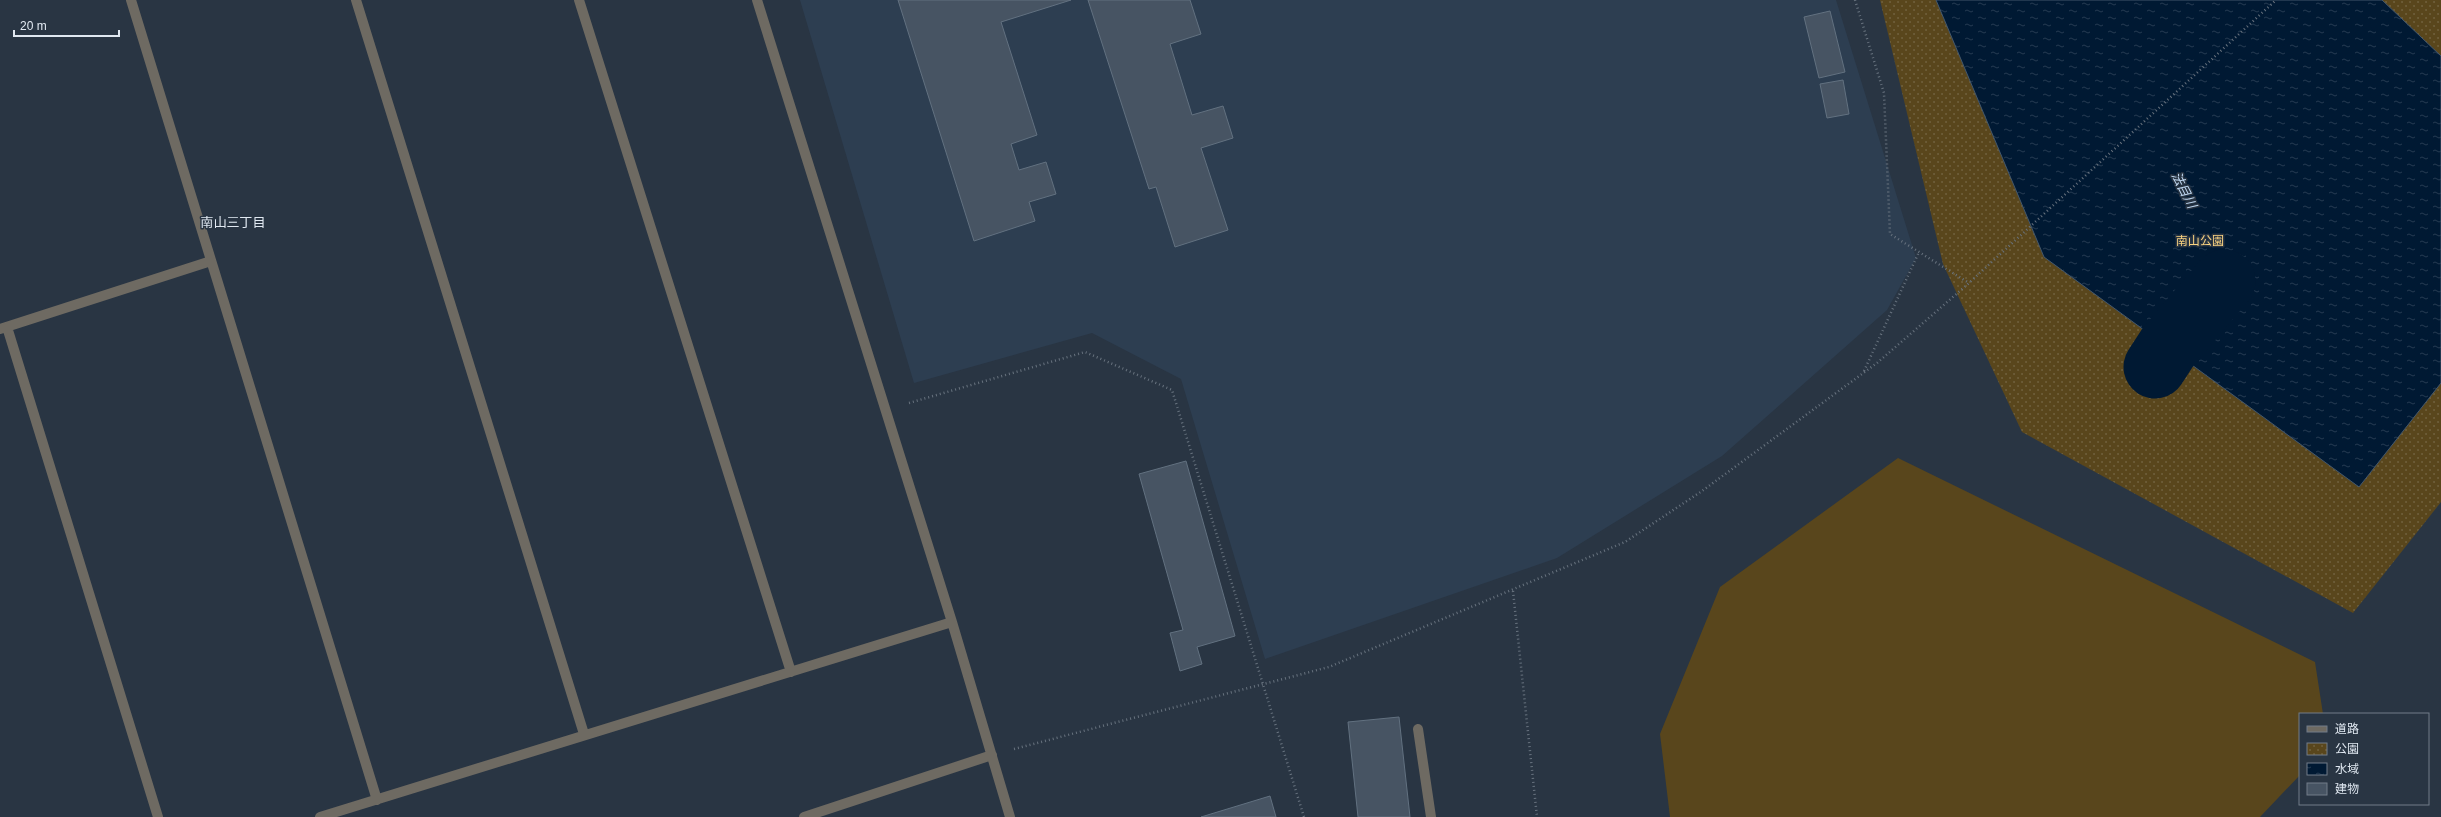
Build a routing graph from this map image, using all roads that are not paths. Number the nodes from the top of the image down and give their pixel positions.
1 (131, 0) edge
2 (356, 0) edge
3 (578, 0) edge
4 (757, 0) edge
5 (211, 261) junction
6 (4, 328) edge
7 (952, 622) junction
8 (792, 672) junction
9 (1418, 729) dead end
10 (584, 734) junction
11 (992, 755) junction
12 (377, 800) junction
13 (158, 817) edge
14 (320, 817) edge
15 (804, 817) edge
16 (1010, 817) edge
17 (1431, 817) edge

1 - 5 street
2 - 10 street
3 - 8 street
4 - 7 street
5 - 6 street
5 - 12 street
6 - 13 street
7 - 8 street
7 - 11 street
8 - 10 street
9 - 17 street
10 - 12 street
11 - 15 street
11 - 16 street
12 - 14 street

